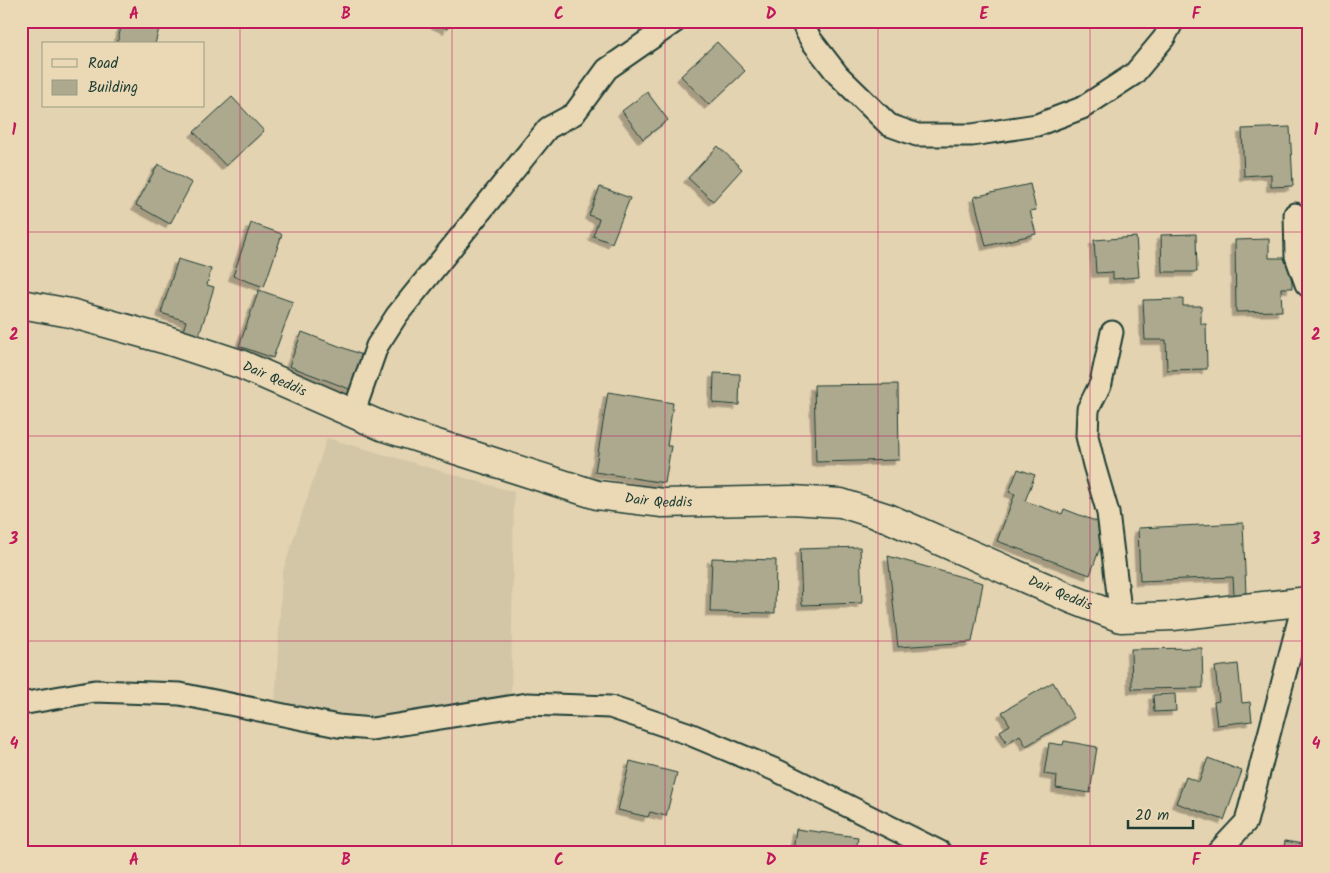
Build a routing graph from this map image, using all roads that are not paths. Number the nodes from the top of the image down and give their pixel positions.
1 (676, 21) edge
2 (801, 21) edge
3 (1173, 21) edge
4 (1295, 214) dead end
5 (1309, 287) edge
6 (21, 304) edge
7 (1112, 332) dead end
8 (353, 414) junction
9 (1306, 601) edge
10 (1121, 618) junction
11 (21, 704) edge
12 (940, 852) edge
13 (1218, 852) edge

1 - 8 street
2 - 3 street
4 - 5 street
6 - 8 main road, Dair Qeddis
7 - 10 street
8 - 10 main road, Dair Qeddis
9 - 10 main road, Dair Qeddis
9 - 13 street
11 - 12 street

